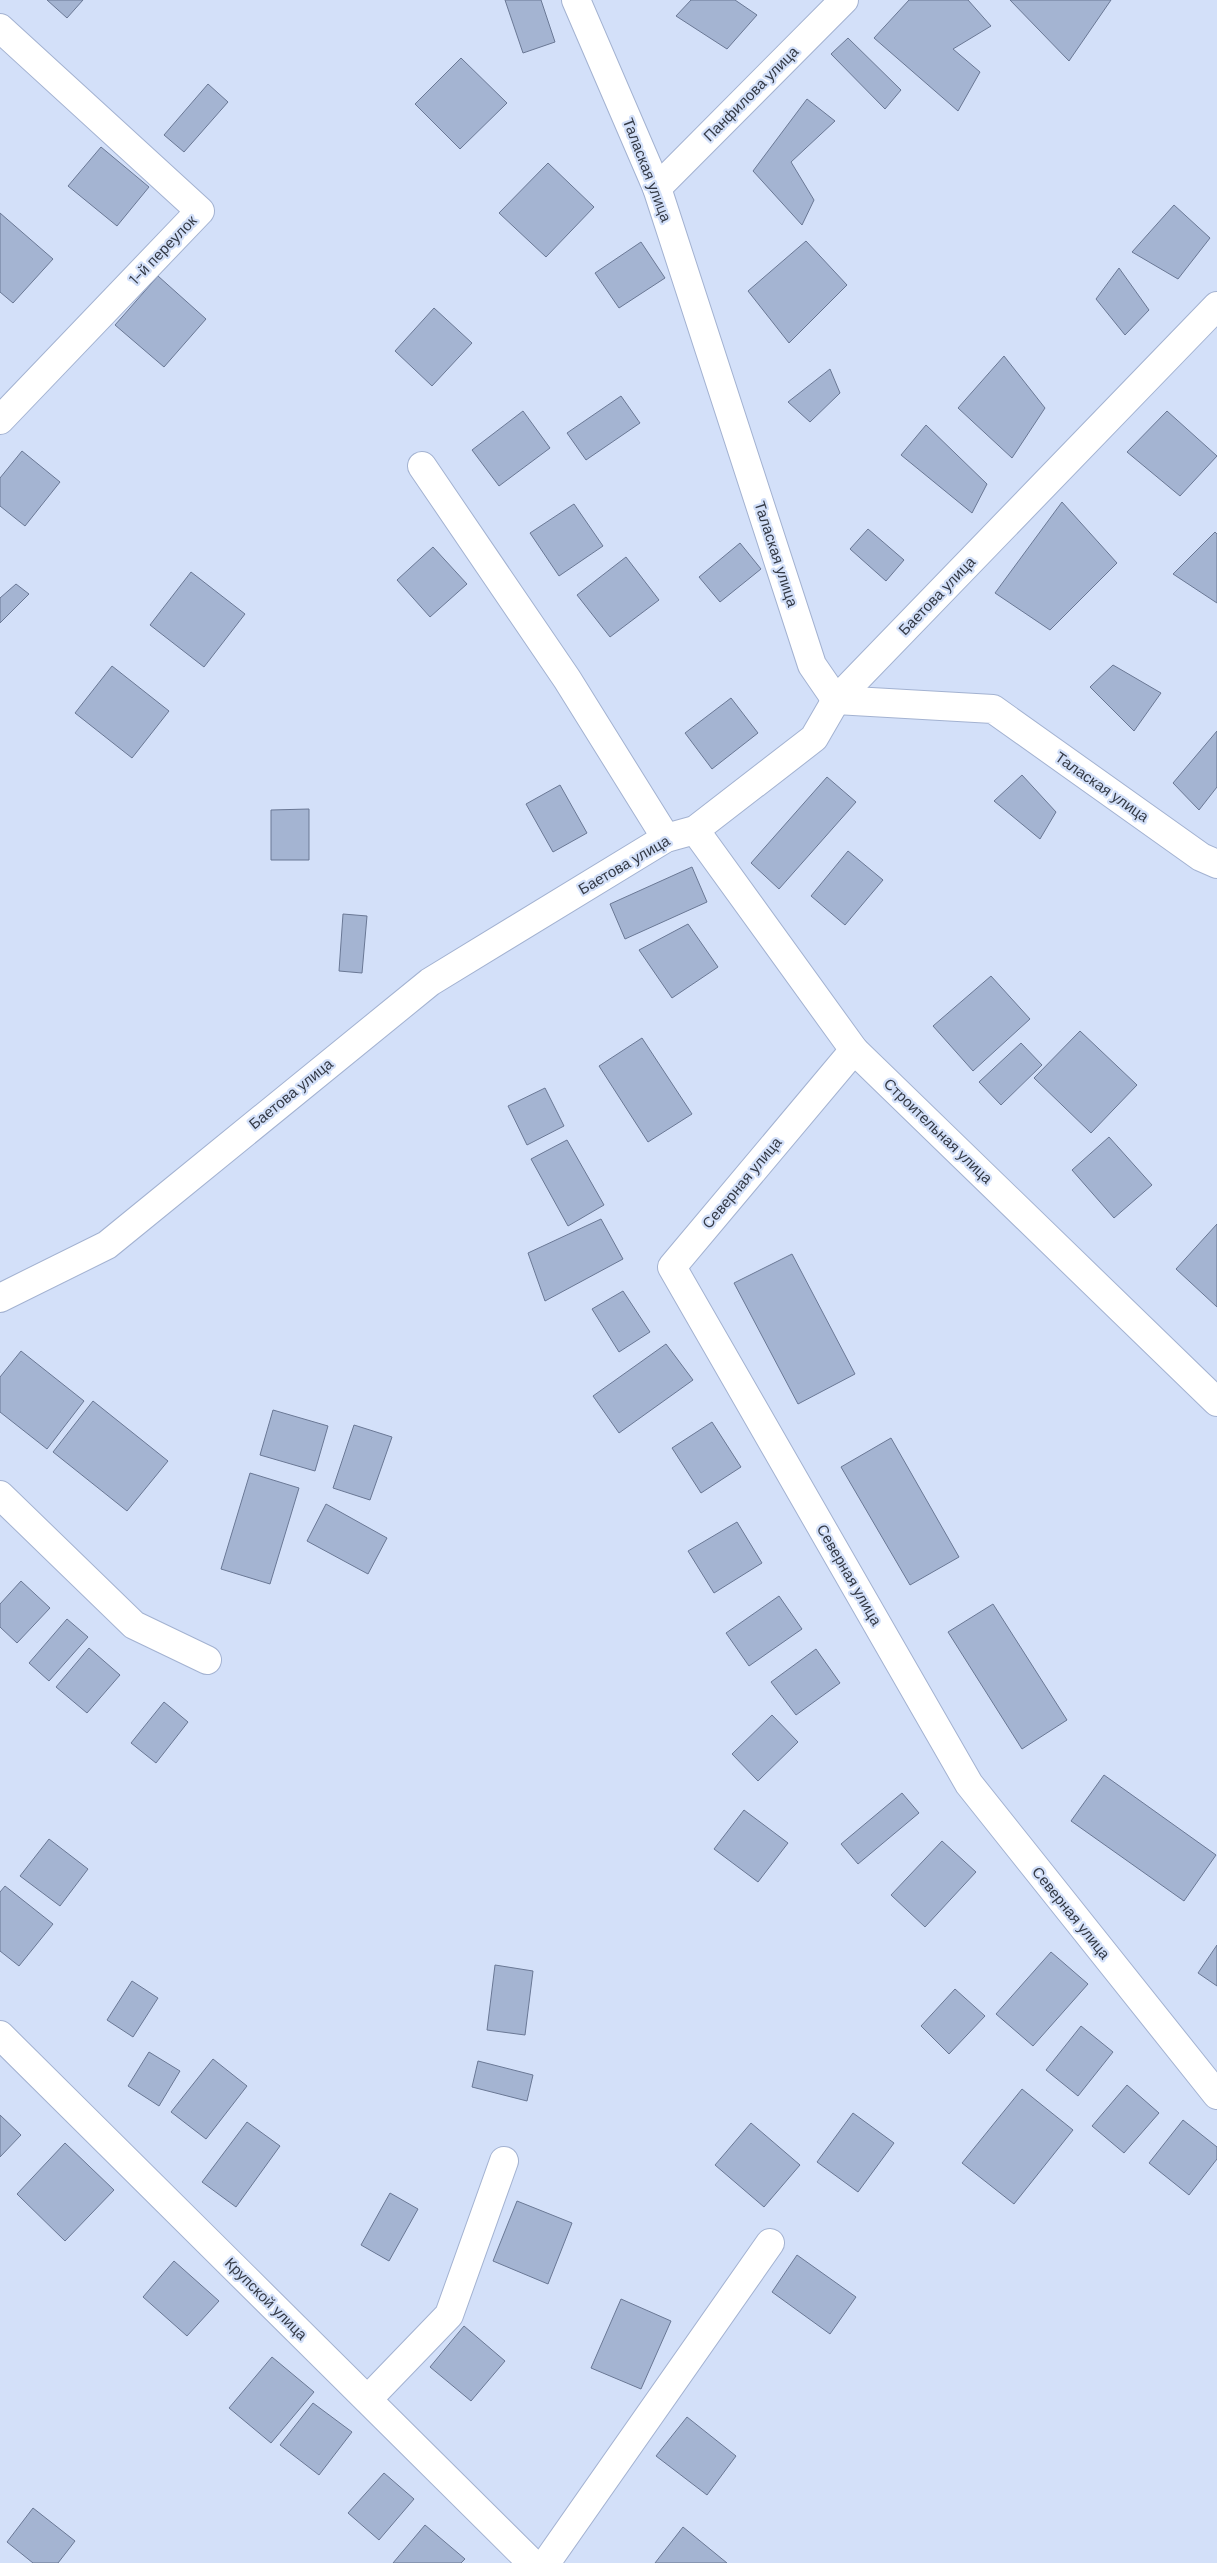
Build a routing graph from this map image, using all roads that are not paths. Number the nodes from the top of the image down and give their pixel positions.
1 (576, 0) edge
2 (844, 0) edge
3 (0, 28) edge
4 (657, 188) junction
5 (1217, 306) edge
6 (0, 420) edge
7 (422, 466) dead end
8 (836, 700) junction
9 (695, 830) junction
10 (666, 838) junction
11 (1217, 864) edge
12 (854, 1050) junction
13 (0, 1298) edge
14 (1217, 1402) edge
15 (0, 1495) edge
16 (207, 1660) dead end
17 (0, 2035) edge
18 (1217, 2095) edge
19 (504, 2161) dead end
20 (770, 2244) dead end
21 (368, 2399) junction
22 (532, 2563) edge
23 (546, 2563) edge

1 - 4 street, Талаская улица
2 - 4 street, Панфилова улица
3 - 6 street, 1-й переулок
4 - 8 street, Талаская улица
5 - 8 street, Баетова улица
7 - 10 street
8 - 9 street, Баетова улица
8 - 11 street, Талаская улица
9 - 10 street, Баетова улица
9 - 12 street, Строительная улица
10 - 13 street, Баетова улица
12 - 14 street, Строительная улица
12 - 18 street, Северная улица
15 - 16 street
17 - 21 street, Крупской улица
19 - 21 street
20 - 23 street
21 - 22 street, Крупской улица

